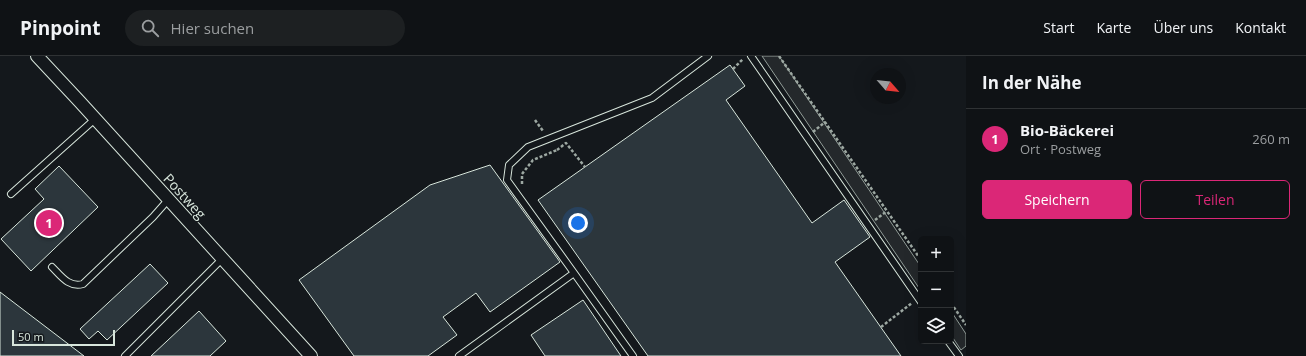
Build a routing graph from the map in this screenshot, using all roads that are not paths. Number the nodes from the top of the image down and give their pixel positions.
1 (37, 56) edge
2 (708, 56) edge
3 (751, 56) edge
4 (95, 119) junction
5 (11, 194) dead end
6 (168, 200) junction
7 (222, 259) junction
8 (52, 267) dead end
9 (574, 273) junction
10 (918, 297) edge
11 (950, 344) edge
12 (125, 356) edge
13 (311, 356) edge
14 (460, 356) edge
15 (633, 356) edge
16 (959, 356) edge

1 - 4 street, Postweg
2 - 9 lane
3 - 10 lane
4 - 5 lane
4 - 6 street, Postweg
6 - 7 street, Postweg
6 - 8 lane
7 - 12 lane
7 - 13 street, Postweg
9 - 14 lane
9 - 15 lane
11 - 16 lane

